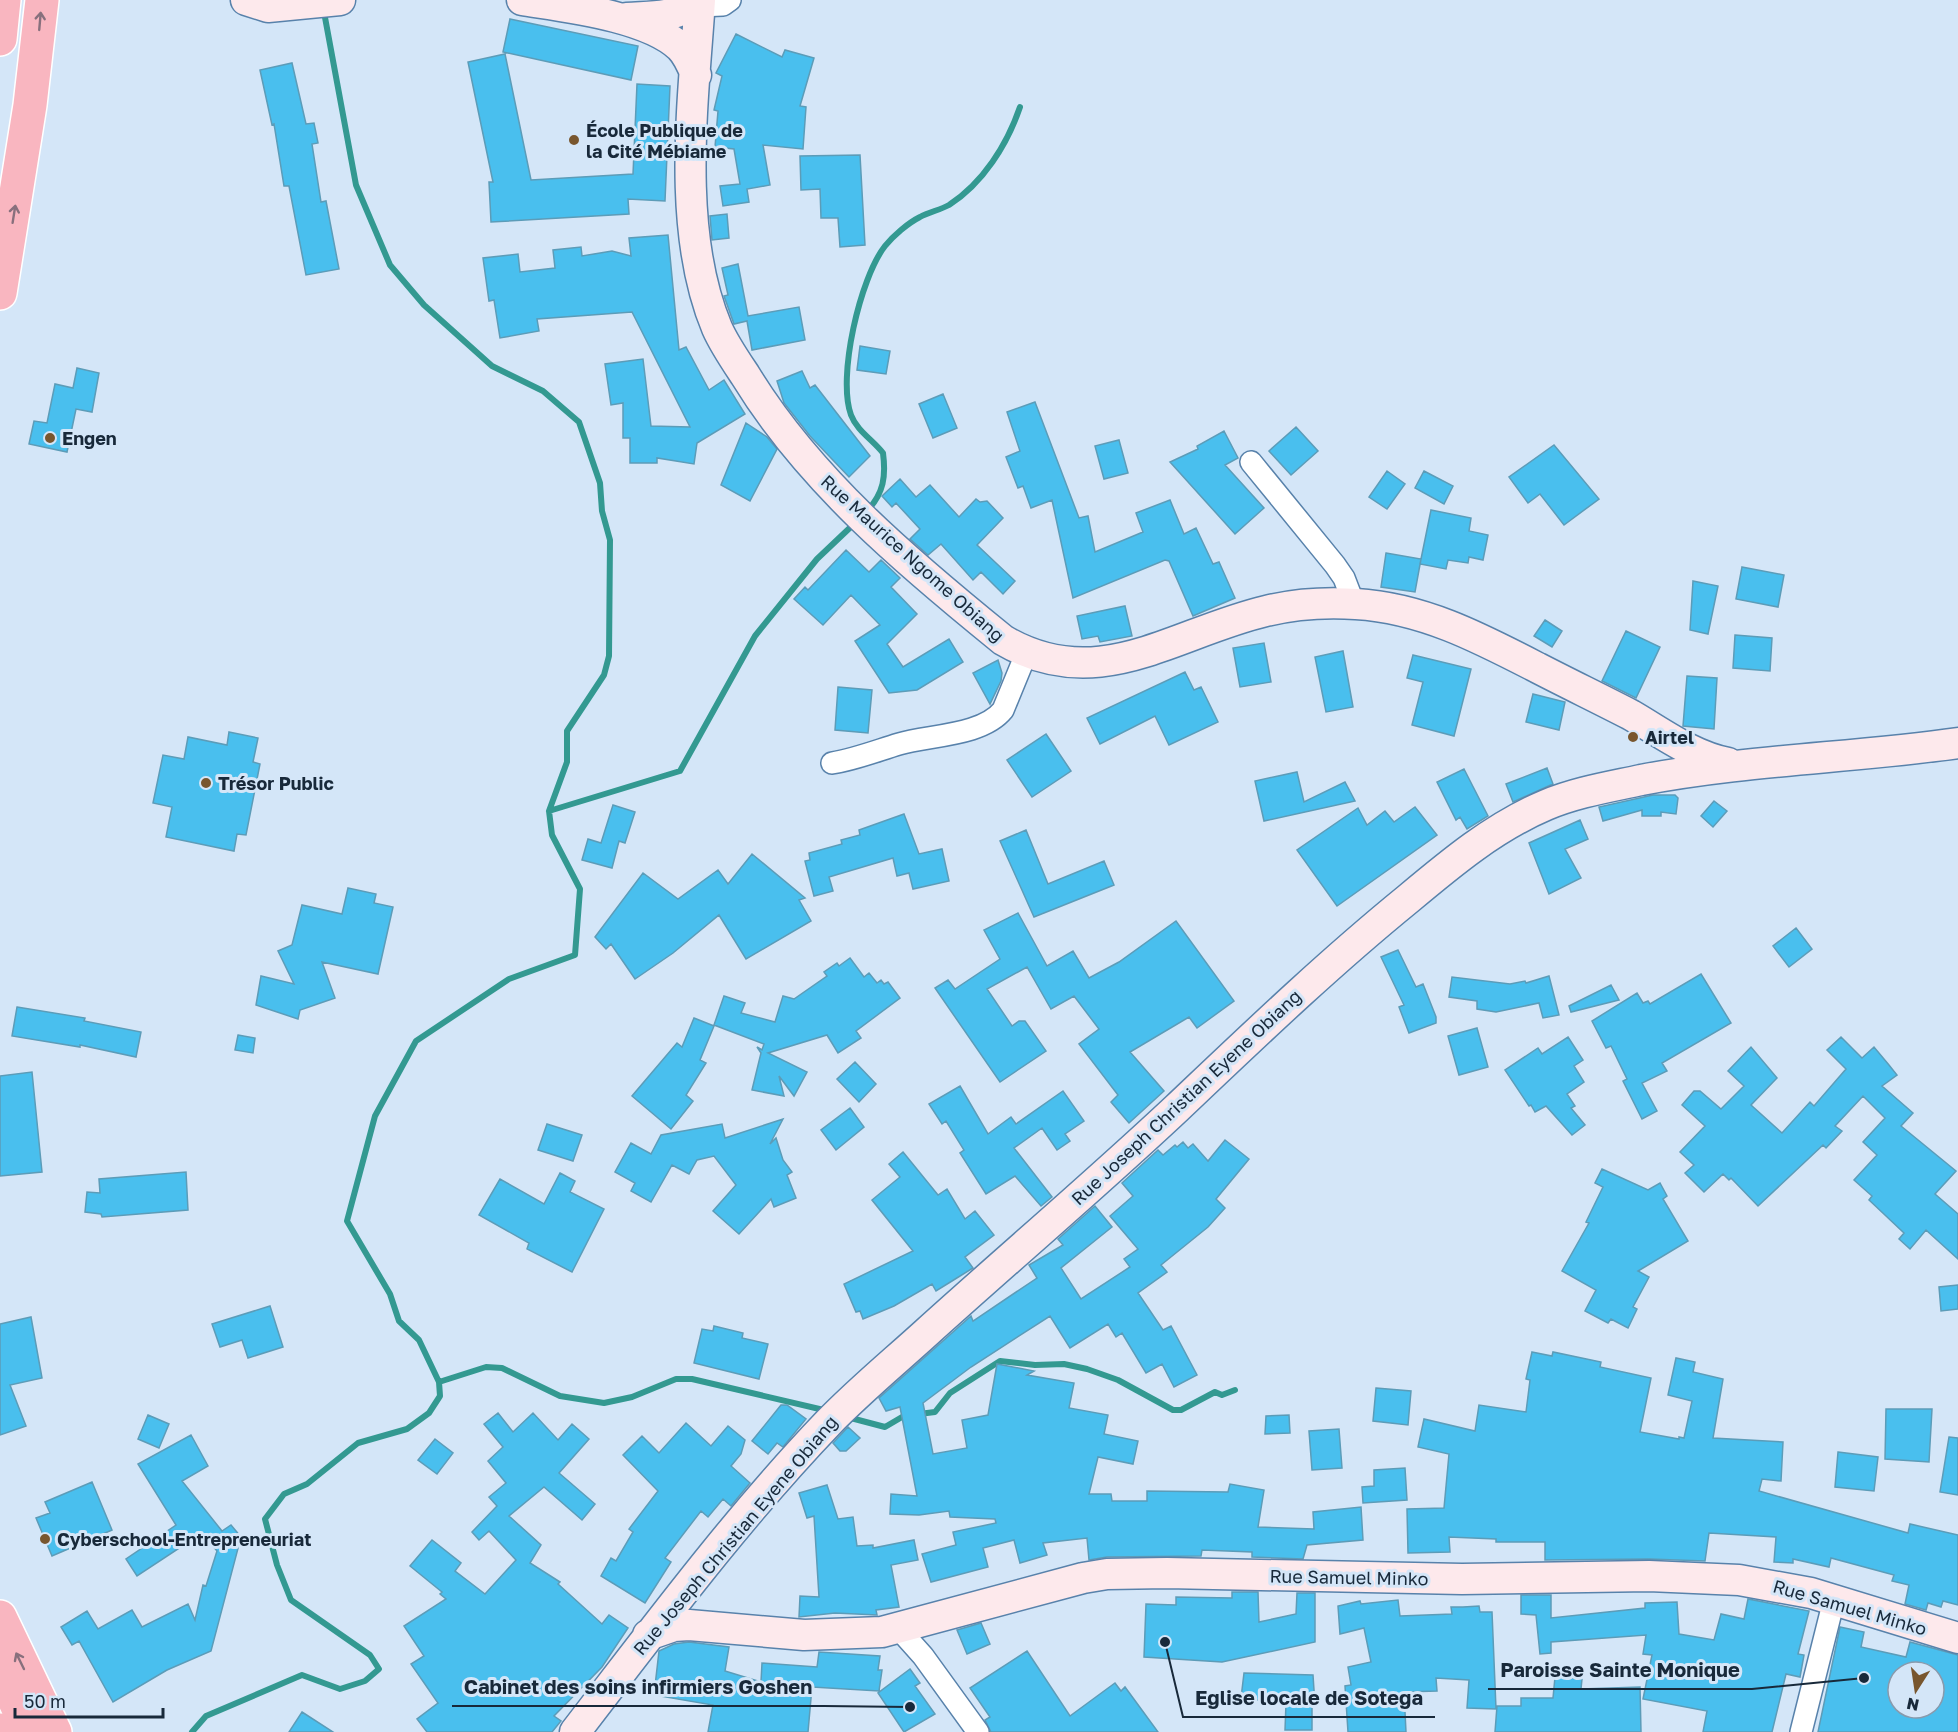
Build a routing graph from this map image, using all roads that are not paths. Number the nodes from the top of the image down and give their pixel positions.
1 (4, 0) edge
2 (42, 0) edge
3 (246, 0) edge
4 (340, 0) edge
5 (522, 0) edge
6 (730, 0) edge
7 (698, 2) edge
8 (560, 3) edge
9 (621, 19) junction
10 (0, 39) edge
11 (696, 75) junction
12 (0, 292) edge
13 (1251, 462) dead end
14 (1354, 604) junction
15 (1026, 654) junction
16 (1654, 728) junction
17 (1958, 743) edge
18 (832, 763) dead end
19 (1737, 765) junction
20 (1639, 781) junction
21 (706, 1564) junction
22 (1833, 1600) junction
23 (0, 1617) edge
24 (898, 1628) junction
25 (740, 1630) junction
26 (648, 1635) junction
27 (1958, 1638) edge
28 (0, 1670) edge
29 (22, 1730) edge
30 (575, 1732) edge
31 (978, 1732) edge
32 (1801, 1732) edge

1 - 10 highway
12 -> 2 highway
3 - 4 street
5 - 8 street
6 - 7 street
7 - 9 street
7 - 11 street, Rue Maurice Ngome Obiang
8 - 9 street
9 - 11 street
11 - 15 street, Rue Maurice Ngome Obiang
13 - 14 street
14 - 15 street, Rue Maurice Ngome Obiang
14 - 16 street, Rue Maurice Ngome Obiang
15 - 18 street
16 - 19 street, Rue Maurice Ngome Obiang
16 - 20 street
17 - 19 street, Rue Joseph Christian Eyene Obiang
19 - 20 street, Rue Joseph Christian Eyene Obiang
20 - 21 street, Rue Joseph Christian Eyene Obiang
21 - 25 street
21 - 26 street, Rue Joseph Christian Eyene Obiang
22 - 24 street, Rue Samuel Minko
22 - 27 street, Rue Samuel Minko
22 - 32 street
29 -> 23 highway
24 - 25 street, Rue Samuel Minko
24 - 31 street
25 - 26 street, Rue Samuel Minko
26 - 30 street, Rue Joseph Christian Eyene Obiang
28 - 29 highway

